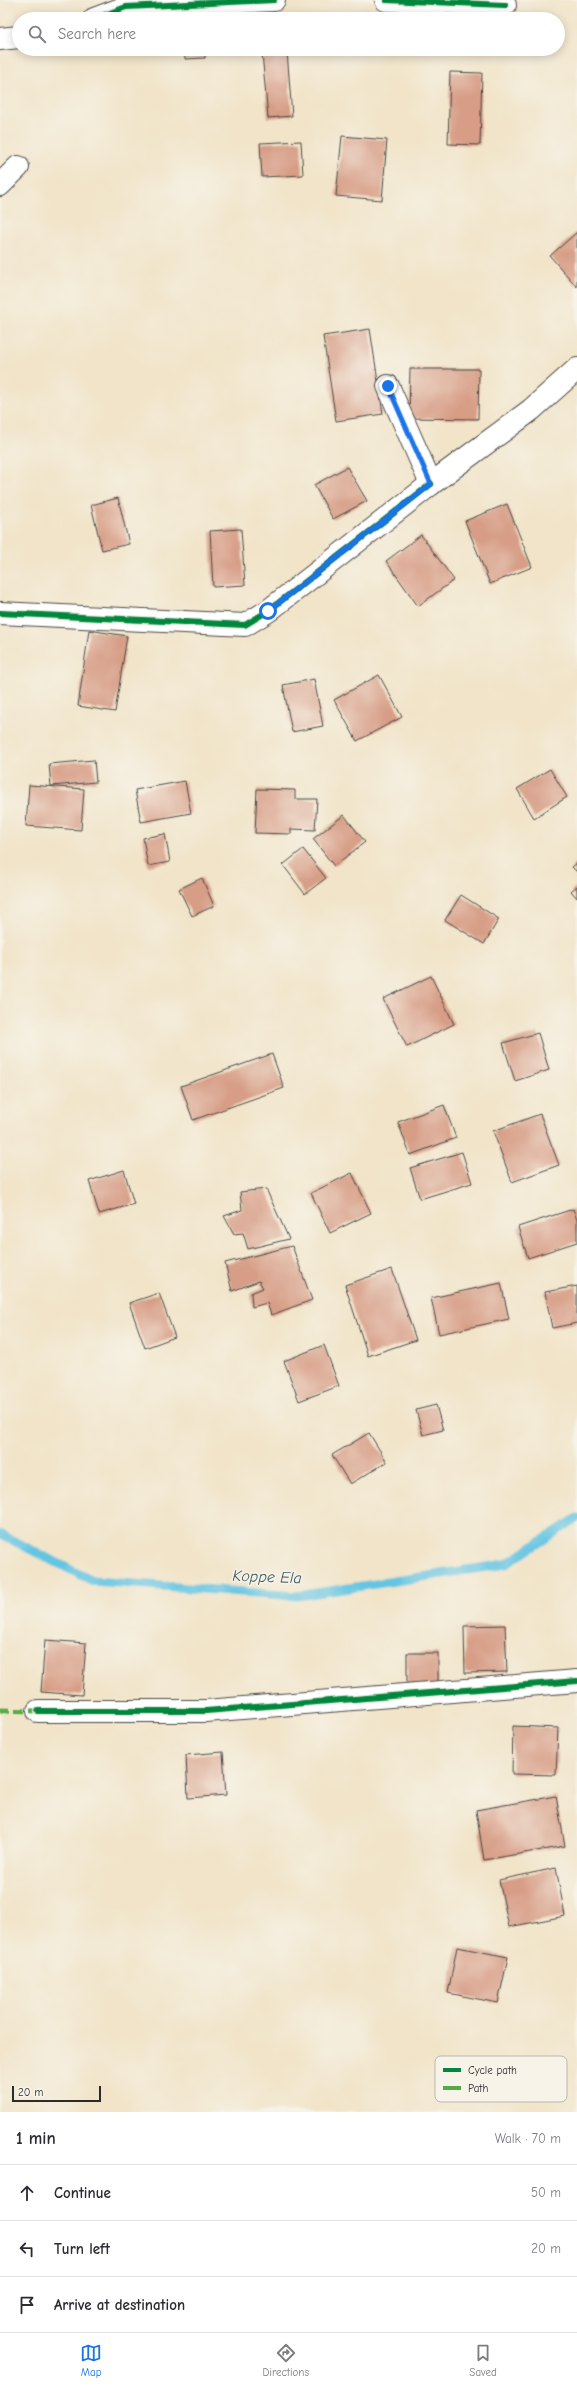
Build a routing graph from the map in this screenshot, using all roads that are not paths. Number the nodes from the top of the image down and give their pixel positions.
1 (274, 0) edge
2 (386, 0) edge
3 (505, 5) dead end
4 (113, 12) edge
5 (12, 37) edge
6 (0, 38) edge
7 (0, 164) edge
8 (0, 185) edge
9 (577, 369) edge
10 (388, 386) dead end
11 (431, 484) junction
12 (0, 613) edge
13 (577, 1680) edge
14 (38, 1711) dead end

1 - 4 street
2 - 3 street
5 - 6 street
7 - 8 street
9 - 11 street
10 - 11 street
11 - 12 street
13 - 14 street

